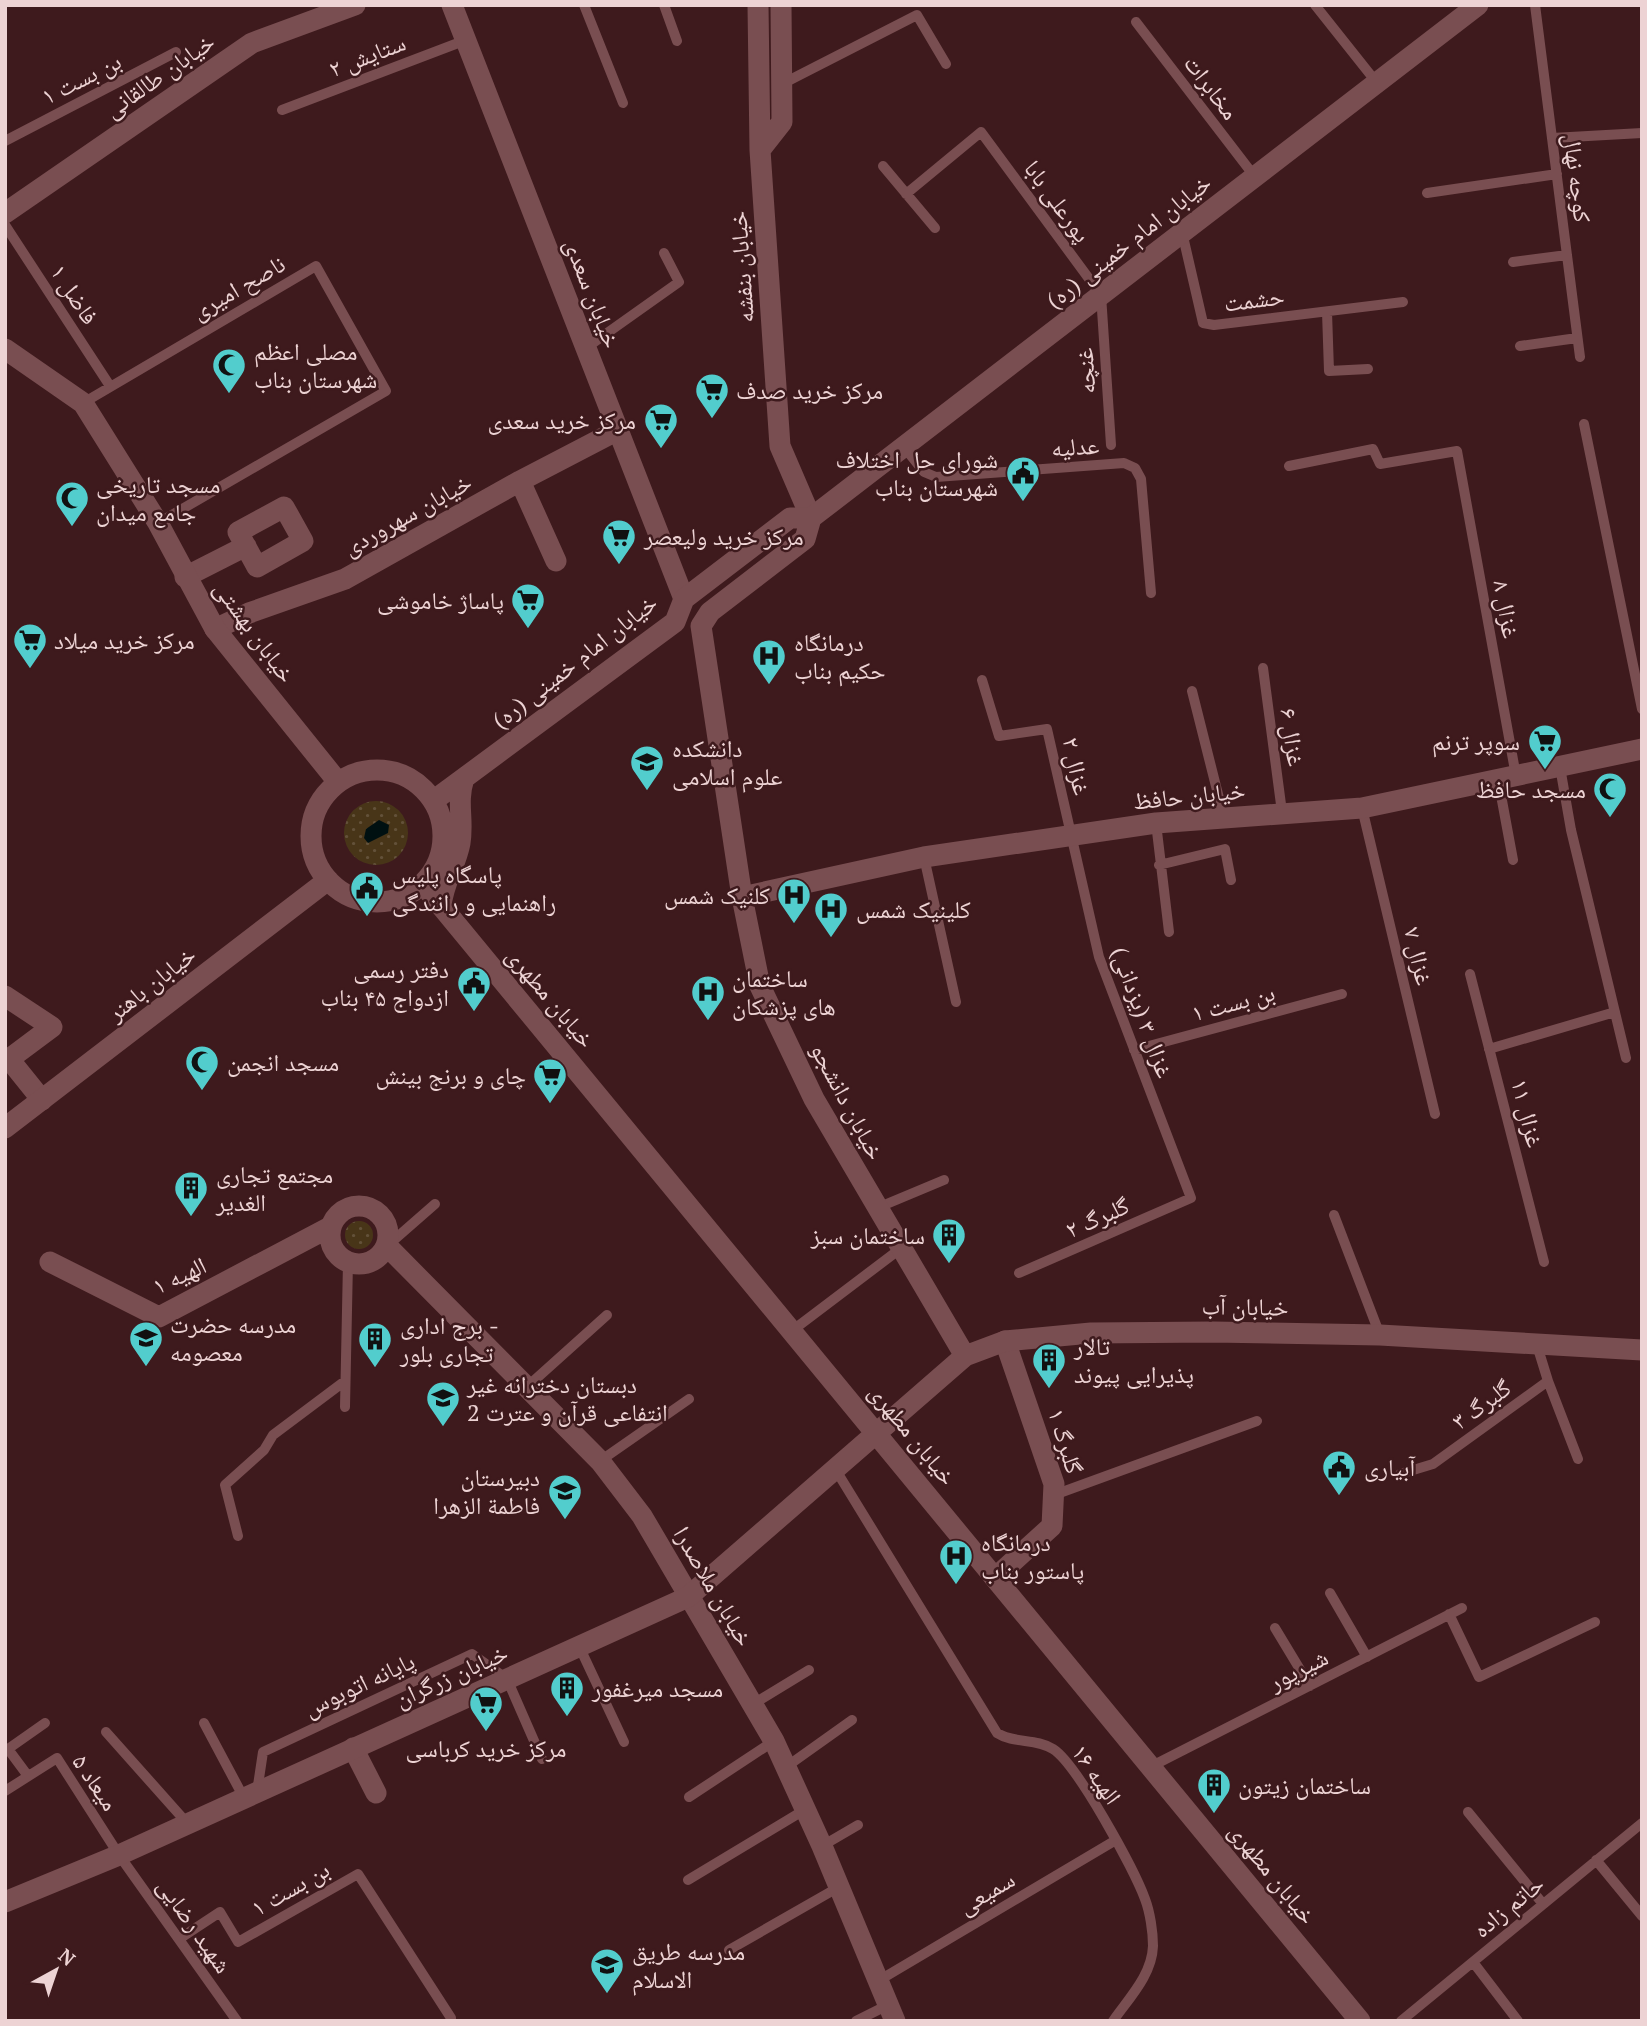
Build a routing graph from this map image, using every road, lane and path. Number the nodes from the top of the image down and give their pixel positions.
1 (355, 5) edge
2 (452, 5) edge
3 (584, 5) edge
4 (664, 5) edge
5 (758, 5) edge
6 (781, 5) edge
7 (1315, 5) edge
8 (1478, 5) edge
9 (1535, 5) edge
10 (1136, 22) dead end
11 (466, 40) junction
12 (677, 41) dead end
13 (176, 52) dead end
14 (946, 64) dead end
15 (1377, 83) junction
16 (782, 84) junction
17 (623, 103) dead end
18 (282, 110) dead end
19 (1642, 133) edge
20 (1552, 138) junction
21 (5, 141) edge
22 (760, 150) junction
23 (883, 166) dead end
24 (1557, 174) junction
25 (1255, 177) junction
26 (906, 194) junction
27 (1427, 194) dead end
28 (5, 213) edge
29 (5, 225) edge
30 (935, 228) dead end
31 (1182, 233) junction
32 (664, 253) dead end
33 (1567, 256) junction
34 (1513, 262) dead end
35 (1101, 295) junction
36 (1403, 302) dead end
37 (1327, 312) junction
38 (1577, 338) junction
39 (1520, 346) dead end
40 (586, 348) junction
41 (5, 349) edge
42 (1580, 357) dead end
43 (1368, 369) dead end
44 (110, 386) junction
45 (83, 402) junction
46 (1584, 425) dead end
47 (618, 430) junction
48 (1111, 444) dead end
49 (904, 447) junction
50 (1289, 466) dead end
51 (520, 481) junction
52 (811, 518) junction
53 (158, 523) junction
54 (246, 547) dead end
55 (556, 561) dead end
56 (185, 577) junction
57 (1151, 593) dead end
58 (684, 599) junction
59 (710, 612) joint
60 (676, 622) junction
61 (215, 629) junction
62 (702, 644) junction
63 (1263, 668) dead end
64 (982, 680) dead end
65 (1192, 691) dead end
66 (1642, 709) edge
67 (1642, 749) edge
68 (1560, 767) junction
69 (1507, 777) junction
70 (464, 778) junction
71 (338, 782) junction
72 (433, 801) junction
73 (1362, 808) junction
74 (1282, 811) junction
75 (1224, 818) junction
76 (1156, 823) junction
77 (1071, 835) junction
78 (924, 857) junction
79 (1513, 860) dead end
80 (1158, 864) junction
81 (328, 880) junction
82 (1230, 880) dead end
83 (423, 884) junction
84 (742, 897) junction
85 (441, 906) junction
86 (1170, 932) dead end
87 (1470, 974) dead end
88 (1342, 994) dead end
89 (5, 996) edge
90 (956, 1002) dead end
91 (1615, 1012) junction
92 (1489, 1049) junction
93 (1134, 1050) junction
94 (1626, 1058) dead end
95 (7, 1060) edge
96 (42, 1100) junction
97 (1434, 1114) dead end
98 (5, 1128) edge
99 (944, 1180) dead end
100 (1191, 1198) joint
101 (435, 1204) dead end
102 (877, 1208) junction
103 (1334, 1215) dead end
104 (331, 1227) junction
105 (387, 1246) junction
106 (900, 1249) junction
107 (50, 1262) dead end
108 (348, 1262) junction
109 (1544, 1262) dead end
110 (1019, 1273) dead end
111 (607, 1315) dead end
112 (793, 1330) junction
113 (1380, 1335) junction
114 (1005, 1341) junction
115 (1536, 1342) junction
116 (1642, 1350) edge
117 (965, 1356) junction
118 (345, 1381) junction
119 (1548, 1381) junction
120 (528, 1386) junction
121 (689, 1399) dead end
122 (345, 1406) dead end
123 (1257, 1421) dead end
124 (876, 1430) junction
125 (1578, 1459) dead end
126 (600, 1461) junction
127 (834, 1467) junction
128 (1400, 1474) dead end
129 (1054, 1495) junction
130 (238, 1536) dead end
131 (996, 1577) junction
132 (1331, 1593) dead end
133 (688, 1597) junction
134 (1462, 1608) dead end
135 (1449, 1614) junction
136 (1595, 1622) dead end
137 (1275, 1628) dead end
138 (579, 1646) junction
139 (1367, 1657) junction
140 (809, 1670) dead end
141 (507, 1679) junction
142 (1310, 1686) junction
143 (753, 1704) junction
144 (852, 1720) dead end
145 (45, 1723) dead end
146 (204, 1723) dead end
147 (106, 1732) dead end
148 (774, 1741) junction
149 (624, 1742) dead end
150 (353, 1748) junction
151 (542, 1759) dead end
152 (1152, 1766) junction
153 (786, 1767) junction
154 (28, 1776) junction
155 (5, 1791) edge
156 (376, 1793) dead end
157 (250, 1795) junction
158 (689, 1797) dead end
159 (806, 1809) junction
160 (1468, 1812) dead end
161 (187, 1823) junction
162 (1642, 1823) edge
163 (858, 1825) dead end
164 (1116, 1840) junction
165 (822, 1846) junction
166 (119, 1854) junction
167 (1596, 1860) junction
168 (688, 1880) dead end
169 (839, 1887) junction
170 (5, 1902) edge
171 (1543, 1904) junction
172 (1642, 1916) edge
173 (179, 1939) junction
174 (729, 1950) dead end
175 (1473, 1962) junction
176 (878, 1981) junction
177 (892, 2013) edge
178 (451, 2018) dead end
179 (237, 2021) edge
180 (856, 2021) edge
181 (1113, 2021) edge
182 (1360, 2021) edge
183 (1401, 2021) edge
184 (1518, 2021) edge

1 - 28 main road, خیابان طالقانی
2 - 11 main road, خیابان سعدی
3 - 17 lane
4 - 12 lane
5 - 22 main road, خیابان بنفشه
6 - 16 main road
7 - 15 lane
8 - 15 main road, خیابان امام خمینی (ره)
9 - 20 lane, کوچه نهال
10 - 25 lane, مخابرات
11 - 18 lane, ستایش ۲
11 - 40 main road, خیابان سعدی
13 - 21 lane, بن بست ۱
14 - 16 lane
15 - 25 main road, خیابان امام خمینی (ره)
16 - 22 main road
19 - 20 lane
20 - 24 lane, کوچه نهال
22 - 52 main road, خیابان بنفشه
23 - 26 lane
24 - 27 lane
24 - 33 lane, کوچه نهال
25 - 31 main road, خیابان امام خمینی (ره)
26 - 30 lane
26 - 35 lane, پورعلی بابا
29 - 44 lane, فاضل ۱
31 - 35 main road, خیابان امام خمینی (ره)
31 - 37 lane, حشمت
32 - 40 lane
33 - 34 lane
33 - 38 lane, کوچه نهال
35 - 48 lane, غنچه
35 - 49 main road, خیابان امام خمینی (ره)
36 - 37 lane, حشمت
37 - 43 lane
38 - 39 lane
38 - 42 lane, کوچه نهال
40 - 47 main road, خیابان سعدی
41 - 45 main road, خیابان بهشتی
44 - 45 lane, ناصح امیری
44 - 53 lane, ناصح امیری
45 - 53 main road, خیابان بهشتی
46 - 66 lane
47 - 51 main road, خیابان سهروردی
47 - 58 main road, خیابان سعدی
49 - 52 main road, خیابان امام خمینی (ره)
49 - 57 lane, عدلیه
50 - 69 lane, غزال ۸
51 - 55 main road
51 - 61 main road, خیابان سهروردی
52 - 58 main road, خیابان امام خمینی (ره)
52 - 59 main road, خیابان امام خمینی (ره)
53 - 56 main road, خیابان بهشتی
54 - 56 main road
56 - 61 main road, خیابان بهشتی
58 - 60 main road, خیابان امام خمینی (ره)
59 - 62 main road, خیابان دانشجو
60 - 62 main road
60 - 70 main road, خیابان امام خمینی (ره)
61 - 71 main road, خیابان بهشتی
62 - 84 main road, خیابان دانشجو
63 - 74 lane, غزال ۶
64 - 77 lane, غزال ۲
65 - 75 lane
67 - 68 main road, خیابان حافظ
68 - 69 main road, خیابان حافظ
68 - 91 lane
69 - 73 main road, خیابان حافظ
69 - 79 lane, غزال ۸
70 - 72 main road, خیابان امام خمینی (ره)
70 - 85 main road
71 - 72 main road
71 - 81 main road
72 - 83 main road
73 - 74 main road, خیابان حافظ
73 - 97 lane, غزال ۷
74 - 75 main road, خیابان حافظ
75 - 76 main road, خیابان حافظ
76 - 77 main road, خیابان حافظ
76 - 80 lane
77 - 78 main road, خیابان حافظ
77 - 93 lane, غزال ۳ (یزدانی)
78 - 84 main road, خیابان حافظ
78 - 90 lane
80 - 82 lane
80 - 86 lane
81 - 83 main road
81 - 96 main road, خیابان باهنر
83 - 85 main road, خیابان مطهری
84 - 102 main road, خیابان دانشجو
85 - 112 main road, خیابان مطهری
87 - 92 lane, غزال ۱۱
88 - 93 lane, بن بست ۱
89 - 95 main road
91 - 92 lane
91 - 94 lane
92 - 109 lane, غزال ۱۱
93 - 100 lane, غزال ۳ (یزدانی)
95 - 96 main road
96 - 98 main road, خیابان باهنر
99 - 102 lane
100 - 110 lane, گلبرگ ۲
101 - 105 lane
102 - 106 main road, خیابان دانشجو
103 - 113 lane
104 - 105 main road
104 - 107 main road, الهیه ۱
104 - 108 main road
105 - 108 main road
105 - 120 main road, خیابان ملاصدرا
106 - 112 lane
106 - 117 main road, خیابان دانشجو
108 - 118 lane
111 - 120 lane
112 - 124 main road, خیابان مطهری
113 - 114 main road, خیابان آب
113 - 115 main road, خیابان آب
114 - 117 main road, خیابان آب
114 - 129 main road, گلبرگ ۱
115 - 116 main road, خیابان آب
115 - 119 lane, گلبرگ ۳
117 - 124 main road, خیابان آب
118 - 122 lane
118 - 130 lane
119 - 125 lane
119 - 128 lane, گلبرگ ۳
120 - 126 main road, خیابان ملاصدرا
121 - 126 lane
123 - 129 lane
124 - 127 main road, خیابان زرگران
124 - 131 main road, خیابان مطهری
126 - 133 main road, خیابان ملاصدرا
127 - 133 main road, خیابان زرگران
127 - 164 lane, الهیه ۱۶
129 - 131 main road, گلبرگ ۱
131 - 152 main road, خیابان مطهری
132 - 139 lane
133 - 138 main road, خیابان زرگران
133 - 143 main road, خیابان ملاصدرا
134 - 135 lane, شیرپور
135 - 136 lane
135 - 139 lane, شیرپور
137 - 142 lane
138 - 141 main road, خیابان زرگران
138 - 149 lane
139 - 142 lane, شیرپور
140 - 143 lane
141 - 150 main road, خیابان زرگران
141 - 151 lane
141 - 157 lane, پایانه اتوبوس
142 - 152 lane, شیرپور
143 - 148 main road, خیابان ملاصدرا
144 - 153 lane
145 - 154 lane
146 - 157 lane
147 - 161 lane
148 - 153 main road, خیابان ملاصدرا
148 - 158 lane
150 - 156 main road
150 - 157 main road, خیابان زرگران
152 - 182 main road, خیابان مطهری
153 - 159 main road, خیابان ملاصدرا
154 - 155 lane, میعاد ۵
154 - 166 lane, میعاد ۵
157 - 161 main road, خیابان زرگران
159 - 165 main road, خیابان ملاصدرا
159 - 168 lane
160 - 171 lane
161 - 166 main road, خیابان زرگران
162 - 167 lane, حاتم زاده
163 - 165 lane
164 - 176 lane, سمیعی
164 - 181 lane, الهیه ۱۶
165 - 169 main road, خیابان ملاصدرا
166 - 170 main road, خیابان زرگران
166 - 173 lane, شهید رضایی
167 - 171 lane, حاتم زاده
167 - 172 lane
169 - 174 lane
169 - 176 main road, خیابان ملاصدرا
171 - 175 lane, حاتم زاده
173 - 178 lane, بن بست ۱
173 - 179 lane, شهید رضایی
175 - 183 lane, حاتم زاده
175 - 184 lane
176 - 177 main road, خیابان ملاصدرا
177 - 180 lane

